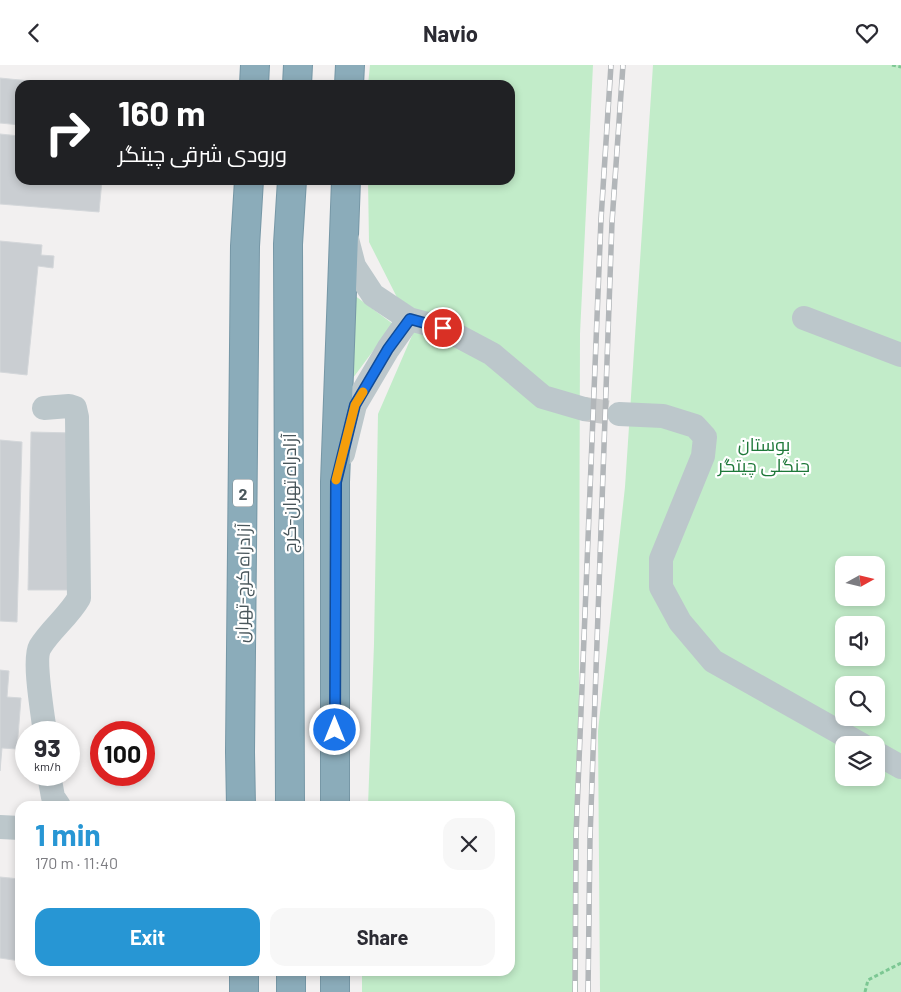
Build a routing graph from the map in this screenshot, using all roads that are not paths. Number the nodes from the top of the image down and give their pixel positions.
1 (240, 65) edge
2 (255, 65) edge
3 (298, 65) edge
4 (350, 65) edge
5 (241, 80) edge
6 (254, 80) edge
7 (297, 80) edge
8 (349, 80) edge
9 (244, 185) edge
10 (249, 185) edge
11 (292, 185) edge
12 (346, 185) edge
13 (345, 232) junction
14 (245, 246) junction
15 (804, 318) dead end
16 (410, 319) junction
17 (901, 355) edge
18 (44, 408) dead end
19 (584, 409) tunnel mouth
20 (619, 413) tunnel mouth
21 (336, 482) junction
22 (43, 721) edge
23 (846, 736) edge
24 (885, 758) edge
25 (901, 767) edge
26 (51, 786) edge
27 (55, 801) edge
28 (241, 801) edge
29 (290, 801) edge
30 (335, 801) edge
31 (0, 827) edge
32 (15, 828) edge
33 (244, 976) edge
34 (291, 976) edge
35 (335, 976) edge
36 (244, 992) edge
37 (291, 992) edge
38 (335, 992) edge

1 - 5 highway
2 - 6 highway
3 - 7 highway
4 - 8 highway
9 - 14 highway
10 - 14 highway, آزادراه کرج-تهران / 2
11 - 29 highway, آزادراه تهران-کرج
12 - 13 highway
13 - 16 street
13 - 21 highway
14 - 28 highway, آزادراه کرج-تهران / 2
15 - 17 street
16 - 19 street
16 - 21 street
18 - 22 street
20 - 23 street
21 - 30 highway
24 - 25 street
26 - 27 street
31 - 32 street
33 - 36 highway
34 - 37 highway
35 - 38 highway

